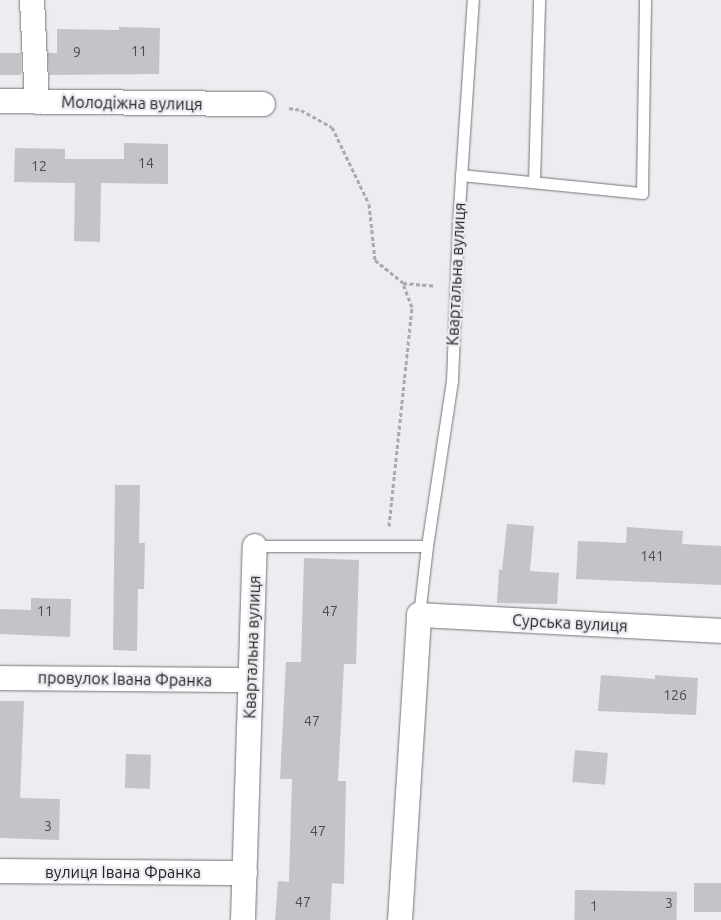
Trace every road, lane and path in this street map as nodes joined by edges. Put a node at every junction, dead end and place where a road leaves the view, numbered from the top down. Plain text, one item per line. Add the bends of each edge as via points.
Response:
1 (32, 0) edge
2 (473, 0) edge
3 (539, 0) edge
4 (645, 0) edge
5 (0, 101) edge
6 (37, 102) junction
7 (263, 104) joint
8 (461, 175) junction
9 (534, 182) junction
10 (403, 283) junction
11 (455, 288) junction
12 (255, 546) joint
13 (427, 546) junction
14 (387, 547) junction
15 (419, 615) junction
16 (721, 631) edge
17 (0, 678) edge
18 (250, 680) junction
19 (0, 871) edge
20 (246, 873) junction
21 (243, 920) edge
22 (400, 920) edge

1 - 6 street
2 - 8 lane, Квартальна вулиця
3 - 9 lane
4 - 9 lane via 642,192
5 - 6 street, Молодіжна вулиця
6 - 7 street, Молодіжна вулиця
7 - 10 path via 301,110 332,127 369,204 375,260
8 - 9 lane
8 - 11 lane, Квартальна вулиця
10 - 11 path
10 - 14 path via 412,307
11 - 13 lane, Квартальна вулиця via 452,381
12 - 14 lane, Квартальна вулиця
12 - 18 street, Квартальна вулиця
13 - 14 lane, Квартальна вулиця
13 - 15 lane, Квартальна вулиця
15 - 16 street, Сурська вулиця
15 - 22 street, Квартальна вулиця
17 - 18 street, провулок Івана Франка
18 - 20 street, Квартальна вулиця
19 - 20 street, вулиця Івана Франка
20 - 21 street, Квартальна вулиця

